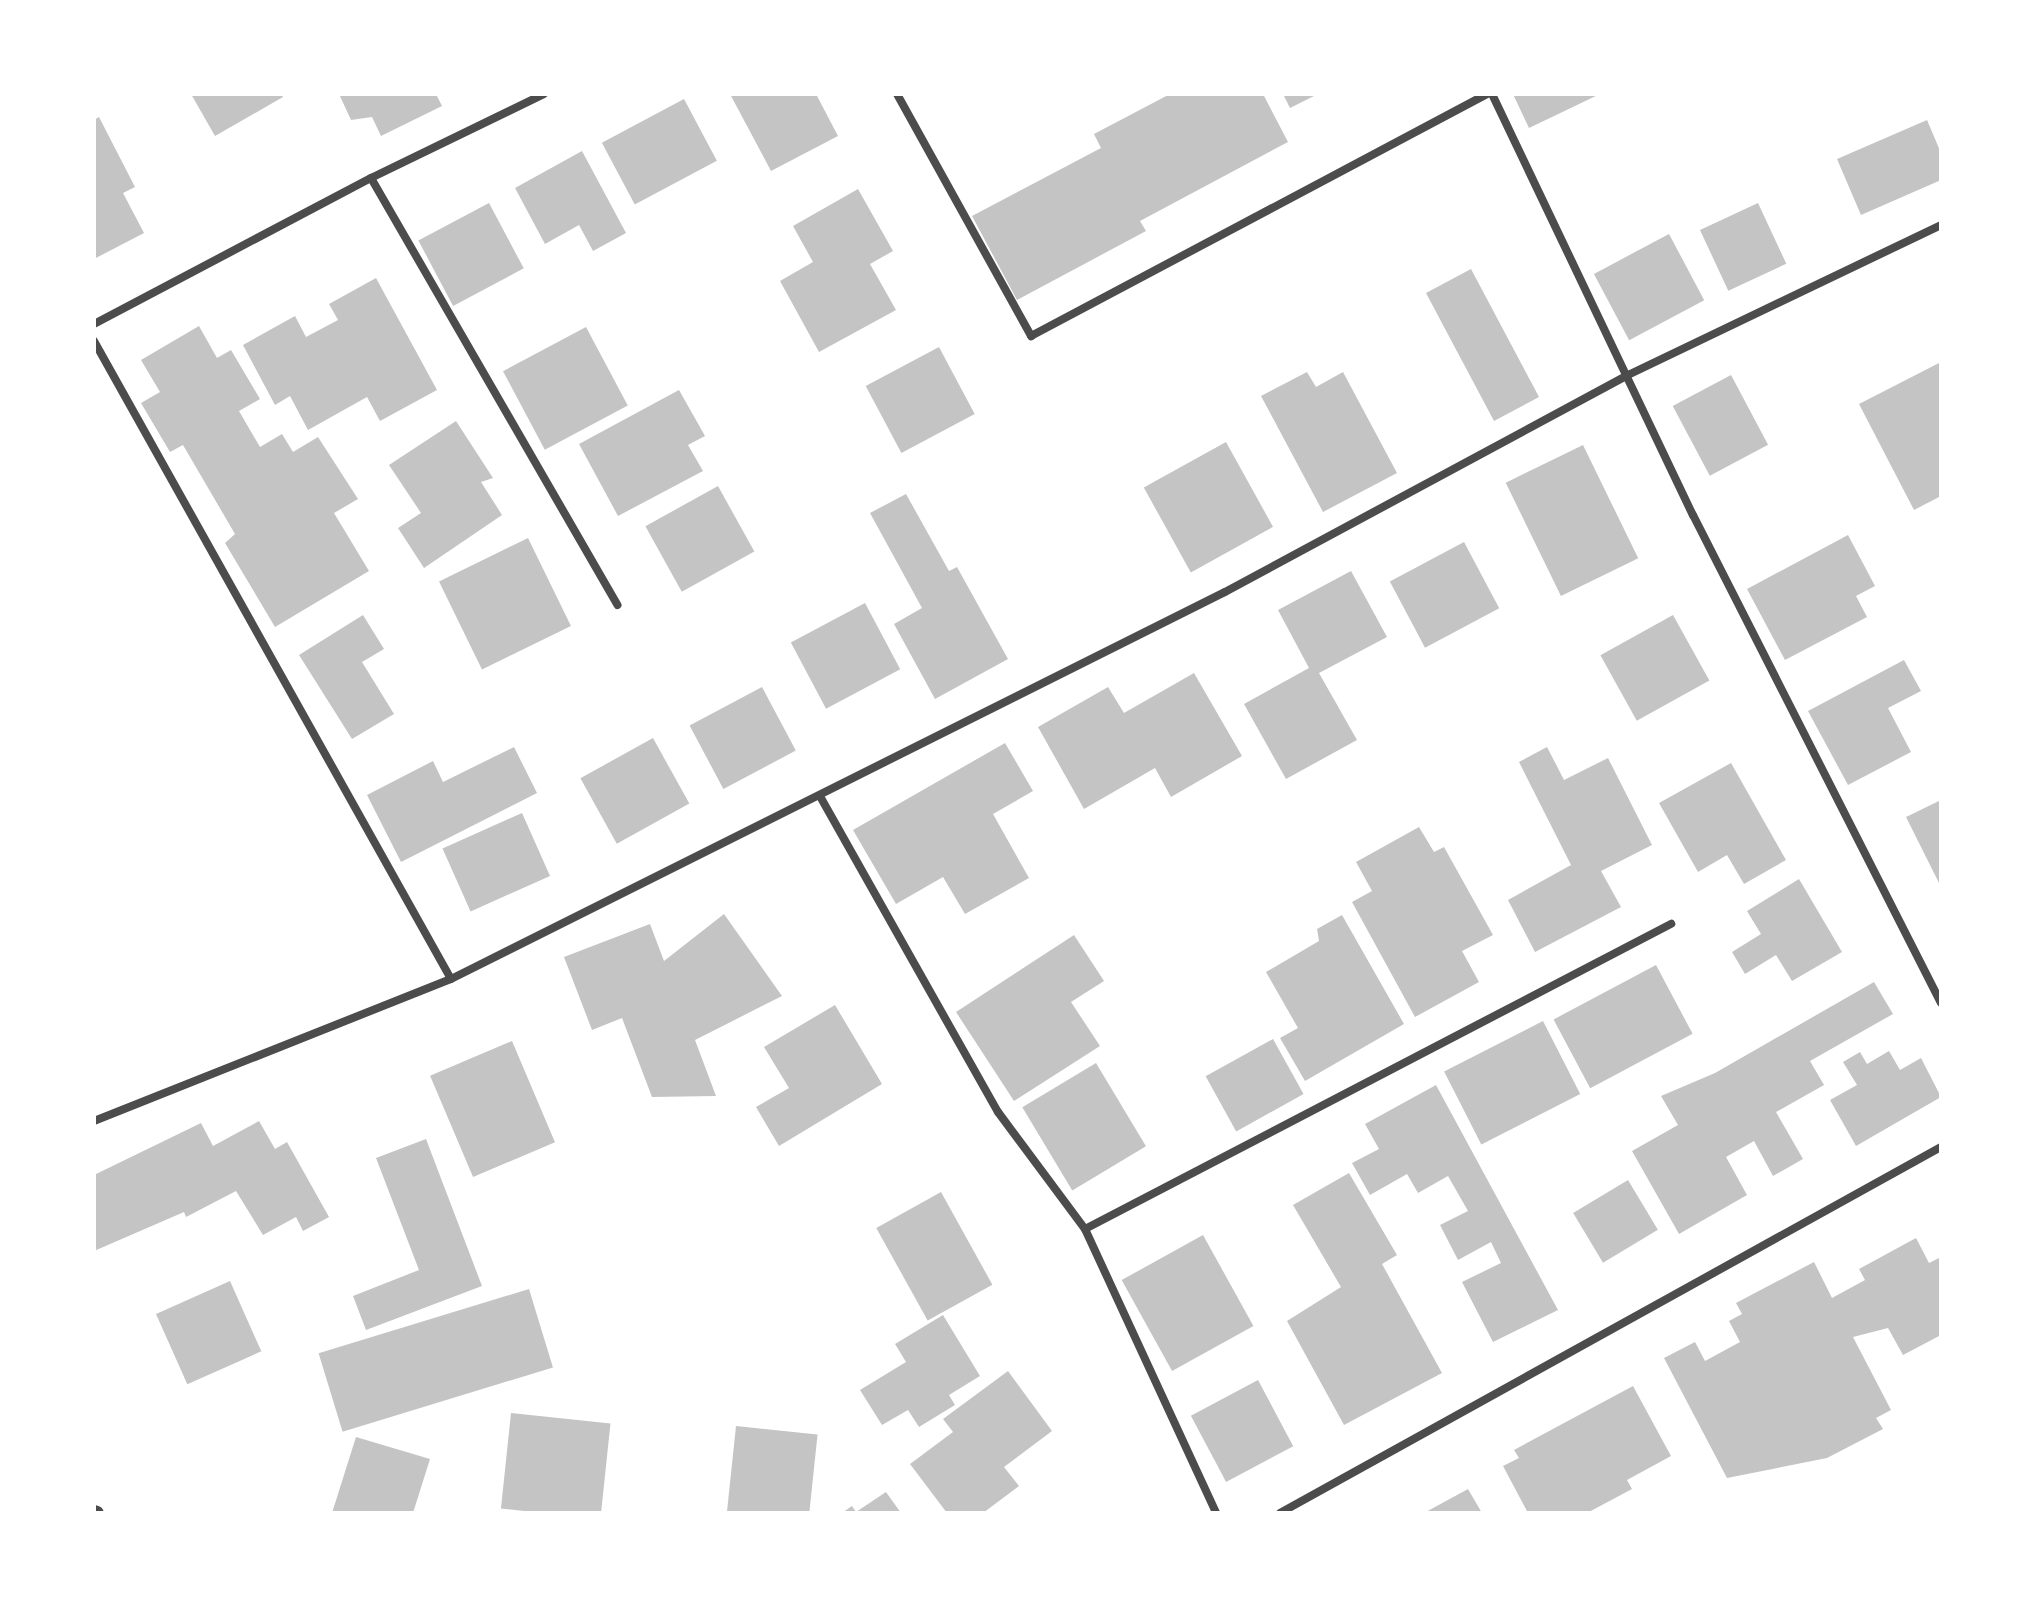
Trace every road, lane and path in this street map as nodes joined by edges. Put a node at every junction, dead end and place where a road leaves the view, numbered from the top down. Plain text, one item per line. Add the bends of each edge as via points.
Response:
1 (897, 94) edge
2 (1489, 94) edge
3 (541, 95) edge
4 (371, 178) junction
5 (1941, 225) edge
6 (94, 324) edge
7 (94, 341) edge
8 (1628, 375) junction
9 (618, 605) dead end
10 (821, 798) junction
11 (1671, 924) dead end
12 (451, 979) junction
13 (1941, 1003) edge
14 (94, 1121) edge
15 (1941, 1147) edge
16 (1085, 1229) junction
17 (1216, 1513) edge
18 (1280, 1513) edge

1 - 2 street via 1031,336
2 - 8 street
3 - 4 street
4 - 6 street
4 - 9 street
5 - 8 street
7 - 12 street
8 - 10 street via 1225,592
8 - 13 street via 1772,675
10 - 12 street
10 - 16 street via 998,1112
11 - 16 street
12 - 14 street
15 - 18 street
16 - 17 street

